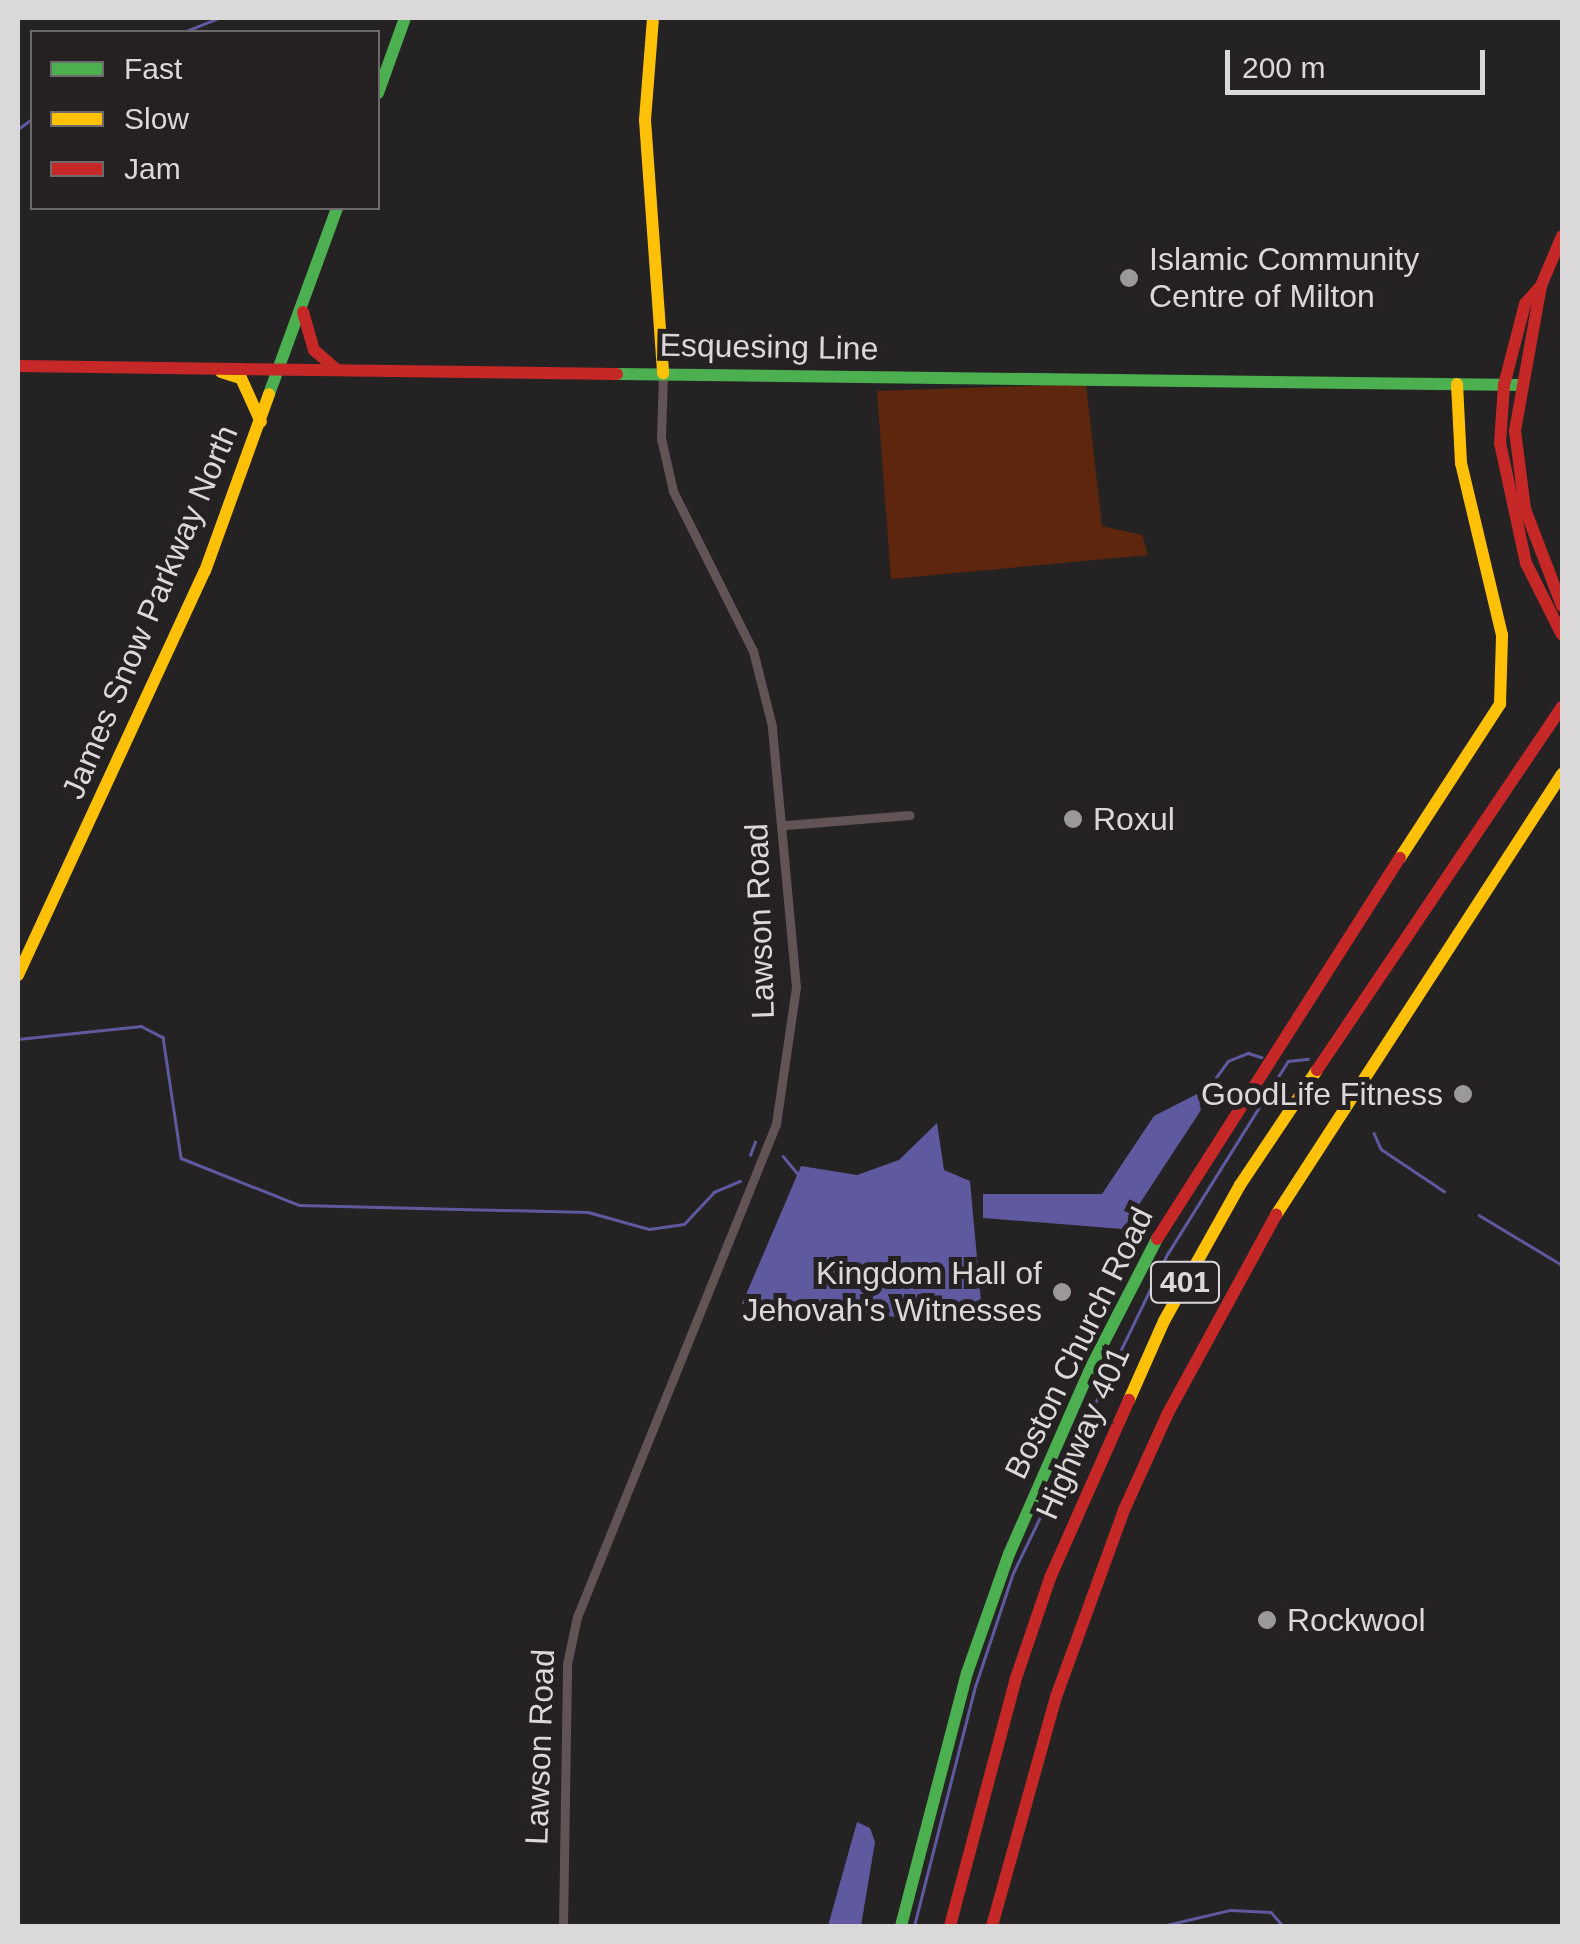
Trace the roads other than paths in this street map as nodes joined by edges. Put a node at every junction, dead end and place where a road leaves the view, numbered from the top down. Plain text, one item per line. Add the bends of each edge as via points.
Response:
1 (405, 18) edge
2 (653, 18) edge
3 (380, 87) edge
4 (335, 210) edge
5 (1562, 236) edge
6 (1542, 286) junction
7 (302, 304) junction
8 (18, 366) edge
9 (209, 368) junction
10 (280, 368) junction
11 (336, 369) junction
12 (664, 373) junction
13 (1457, 384) junction
14 (1504, 385) junction
15 (1520, 386) junction
16 (261, 423) junction
17 (1562, 606) edge
18 (1562, 634) edge
19 (1562, 707) edge
20 (1562, 774) edge
21 (910, 816) dead end
22 (786, 825) junction
23 (18, 975) edge
24 (562, 1926) edge
25 (901, 1926) edge
26 (950, 1926) edge
27 (992, 1926) edge

1 - 3 main road
2 - 12 main road, Lawson Road via 645,105
4 - 7 main road, James Snow Parkway North
5 - 6 main road
6 - 14 main road via 1524,304
6 - 15 main road
7 - 10 main road, James Snow Parkway North
7 - 11 main road via 314,350
8 - 9 main road, Esquesing Line
9 - 10 main road, Esquesing Line
9 - 16 main road via 241,378
10 - 11 main road, Esquesing Line
10 - 16 main road, James Snow Parkway North
11 - 12 main road, Esquesing Line
12 - 13 main road, Esquesing Line
12 - 22 street, Lawson Road via 664,462 687,524 753,651
13 - 14 main road, Esquesing Line
13 - 25 main road, Boston Church Road via 1461,463 1502,635 1500,704 1244,1097 1158,1237 1093,1363 1009,1554 967,1673
14 - 15 main road, Esquesing Line
14 - 18 main road via 1500,443 1508,504 1526,563
15 - 17 main road via 1515,431 1524,509
16 - 23 main road, James Snow Parkway North via 205,571
19 - 26 main road, Highway 401 / 401 via 1240,1185 1164,1321 1050,1578 1015,1680
20 - 27 main road, 401 via 1280,1207 1168,1413 1068,1662
21 - 22 street
22 - 24 street, Lawson Road via 796,987 791,1049 762,1160 576,1617 567,1664

